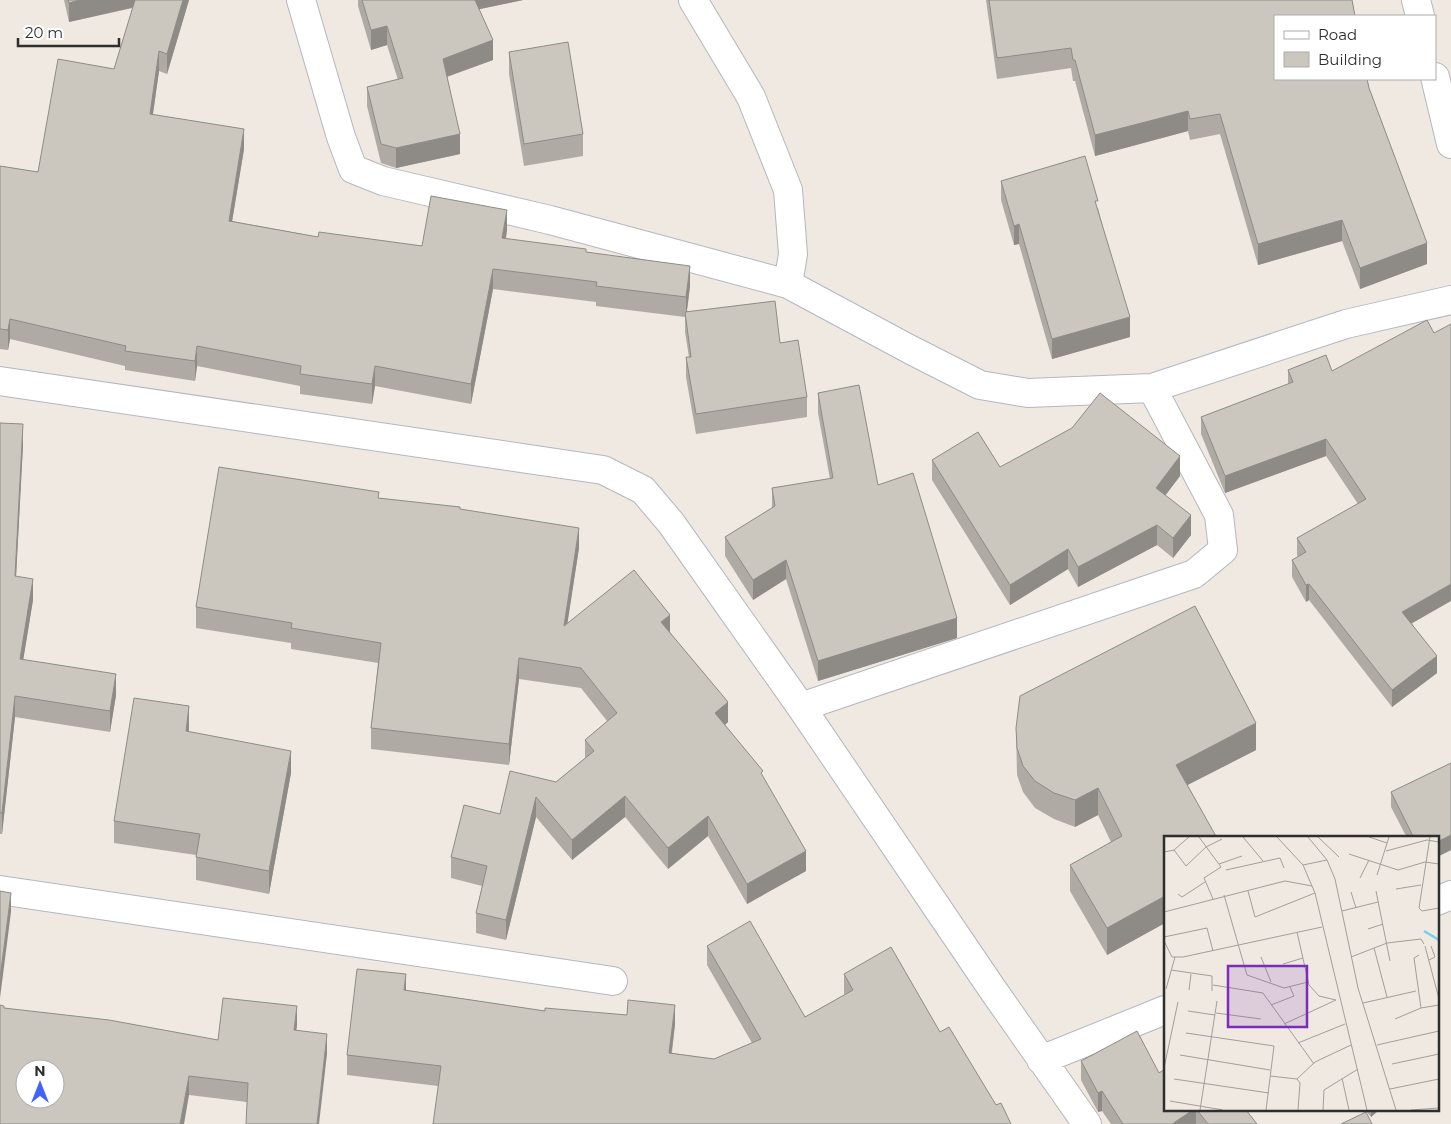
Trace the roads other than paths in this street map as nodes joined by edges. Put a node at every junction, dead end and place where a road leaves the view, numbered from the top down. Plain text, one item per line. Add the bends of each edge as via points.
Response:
1 (301, 0) edge
2 (693, 0) edge
3 (1416, 0) edge
4 (1420, 15) edge
5 (1436, 80) edge
6 (1451, 144) edge
7 (788, 284) junction
8 (1451, 300) edge
9 (0, 380) edge
10 (1152, 388) junction
11 (801, 707) junction
12 (0, 890) edge
13 (1451, 896) edge
14 (1438, 901) edge
15 (613, 982) dead end
16 (1164, 1010) edge
17 (1041, 1060) junction
18 (1087, 1124) edge

1 - 7 street via 353,169 383,181 550,220
2 - 7 street via 751,97 788,190 794,254
3 - 4 street
5 - 6 street
7 - 10 street via 980,384 1028,393
8 - 10 street via 1346,324
9 - 11 street via 603,470 643,490 671,523
10 - 11 street via 1218,515 1223,550 1194,574
11 - 17 street
12 - 15 street
13 - 14 street
16 - 17 street
17 - 18 street

